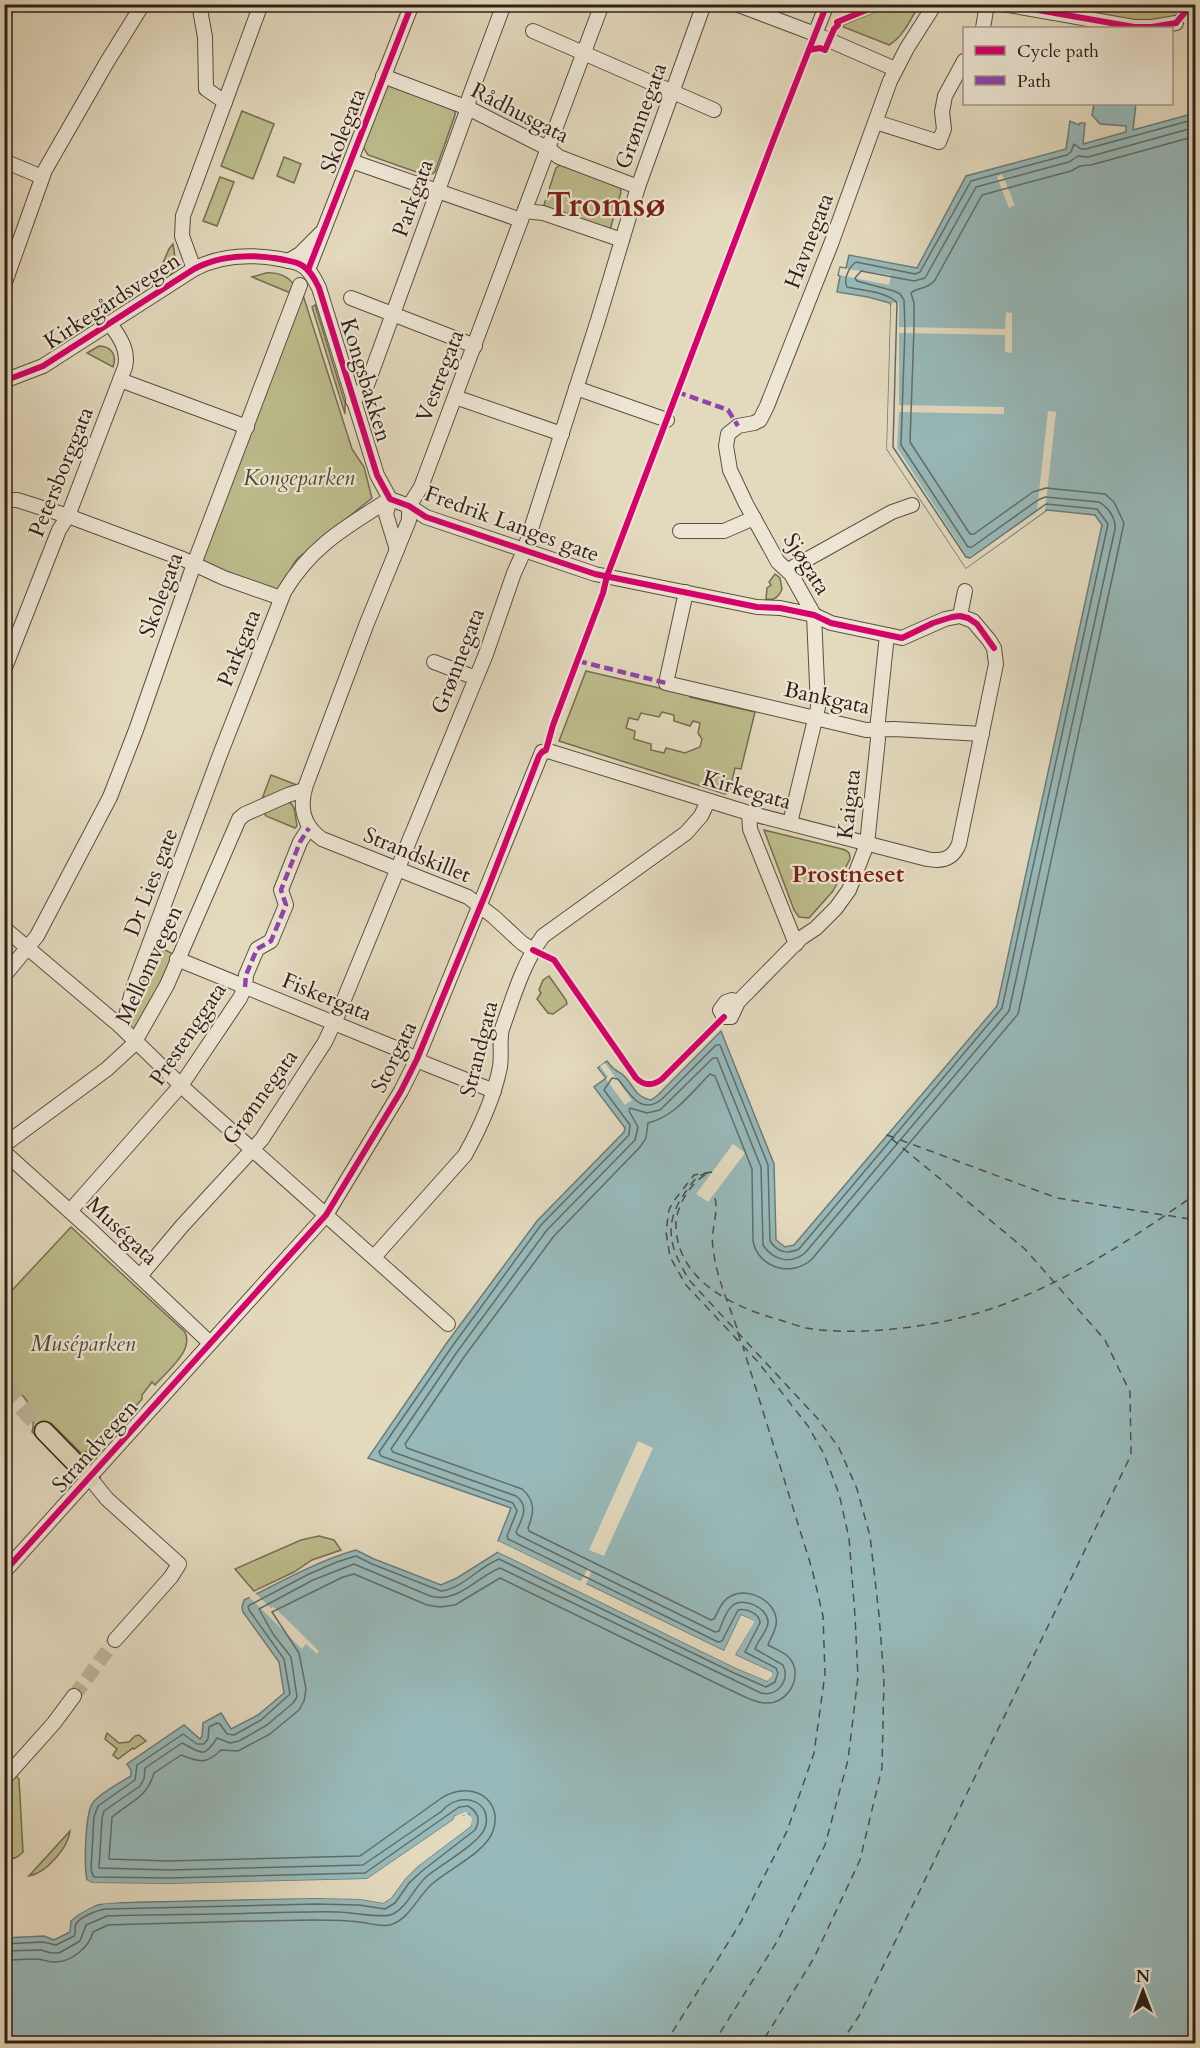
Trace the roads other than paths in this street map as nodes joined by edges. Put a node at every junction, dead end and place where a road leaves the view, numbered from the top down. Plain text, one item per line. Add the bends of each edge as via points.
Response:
1 (143, 4) edge
2 (199, 4) edge
3 (261, 4) edge
4 (412, 4) edge
5 (504, 4) edge
6 (602, 4) edge
7 (704, 4) edge
8 (736, 4) edge
9 (827, 4) edge
10 (935, 4) edge
11 (987, 4) edge
12 (1003, 4) edge
13 (1085, 12) edge
14 (1176, 23) dead end
15 (983, 27) edge
16 (1139, 27) edge
17 (1154, 27) edge
18 (533, 31) dead end
19 (815, 34) junction
20 (582, 54) junction
21 (963, 63) edge
22 (895, 69) junction
23 (383, 76) junction
24 (671, 90) junction
25 (225, 102) junction
26 (468, 108) junction
27 (714, 110) dead end
28 (876, 122) junction
29 (549, 149) junction
30 (4, 161) edge
31 (351, 161) junction
32 (42, 177) junction
33 (638, 187) junction
34 (438, 191) junction
35 (523, 216) junction
36 (322, 232) junction
37 (622, 240) junction
38 (288, 261) junction
39 (194, 269) junction
40 (308, 270) junction
41 (4, 285) edge
42 (300, 285) dead end
43 (351, 298) dead end
44 (394, 313) junction
45 (110, 324) junction
46 (475, 346) junction
47 (120, 380) junction
48 (4, 381) edge
49 (576, 388) junction
50 (455, 397) junction
51 (353, 401) junction
52 (667, 420) dead end
53 (754, 423) joint
54 (247, 427) junction
55 (562, 434) junction
56 (4, 500) edge
57 (390, 500) junction
58 (912, 505) dead end
59 (409, 506) junction
60 (68, 516) junction
61 (754, 519) junction
62 (680, 531) dead end
63 (397, 550) junction
64 (524, 551) junction
65 (194, 564) junction
66 (788, 570) junction
67 (965, 591) dead end
68 (686, 592) junction
69 (281, 598) junction
70 (814, 615) junction
71 (960, 616) junction
72 (887, 635) junction
73 (434, 662) dead end
74 (4, 670) edge
75 (476, 678) junction
76 (815, 718) junction
77 (876, 730) junction
78 (982, 734) junction
79 (546, 750) joint
80 (221, 752) joint
81 (304, 790) junction
82 (708, 801) junction
83 (749, 813) junction
84 (790, 823) junction
85 (309, 828) junction
86 (867, 844) junction
87 (398, 868) junction
88 (480, 905) junction
89 (4, 928) edge
90 (796, 944) junction
91 (28, 948) junction
92 (533, 950) junction
93 (177, 959) junction
94 (4, 976) edge
95 (245, 987) junction
96 (738, 1002) dead end
97 (334, 1023) junction
98 (120, 1026) junction
99 (136, 1042) junction
100 (417, 1059) junction
101 (182, 1084) junction
102 (494, 1091) junction
103 (4, 1145) edge
104 (252, 1148) junction
105 (4, 1152) edge
106 (70, 1211) junction
107 (326, 1215) junction
108 (374, 1257) junction
109 (140, 1276) junction
110 (448, 1324) dead end
111 (210, 1343) junction
112 (44, 1431) tunnel mouth
113 (90, 1478) junction
114 (4, 1572) edge
115 (115, 1640) tunnel mouth
116 (74, 1696) tunnel mouth
117 (4, 1779) edge

1 - 32 street
2 - 25 street via 205,28 206,89
3 - 25 street
4 - 23 street, Skolegata
5 - 26 street, Parkgata
6 - 20 street, Vestregata
7 - 24 street, Grønnegata
8 - 19 street
9 - 19 street
10 - 22 street, Havnegata
11 - 15 street
12 - 13 street
13 - 16 street via 1120,25
14 - 17 street
18 - 20 street
19 - 22 street
20 - 24 street
20 - 29 street, Vestregata
21 - 28 street via 945,96 944,129 939,142
22 - 28 street, Havnegata
23 - 26 street, Rådhusgata
23 - 31 street, Skolegata
24 - 27 street
24 - 33 street, Grønnegata
25 - 39 street via 183,216 182,236
26 - 29 street, Rådhusgata
26 - 34 street, Parkgata
28 - 53 street, Havnegata via 767,406
29 - 33 street, Rådhusgata via 559,157
29 - 35 street, Vestregata
30 - 32 street
31 - 34 street
31 - 36 street, Skolegata
32 - 41 street
33 - 37 street, Grønnegata
34 - 35 street
34 - 44 street, Parkgata
35 - 37 street via 543,213
35 - 46 street, Vestregata
36 - 38 street, Skolegata
36 - 40 street, Skolegata
37 - 49 street, Grønnegata
38 - 39 street, Kirkegårdsvegen via 237,256
38 - 40 street, Kirkegårdsvegen
39 - 45 street, Kirkegårdsvegen
40 - 51 street, Kongsbakken via 326,308
42 - 54 street, Skolegata
43 - 44 street
44 - 46 street
44 - 51 street, Parkgata via 367,386
45 - 47 street, Petersborggata via 127,354
45 - 48 street, Kirkegårdsvegen via 43,366
46 - 50 street, Vestregata
47 - 54 street
47 - 60 street, Petersborggata
49 - 52 street
49 - 55 street, Grønnegata
50 - 55 street
50 - 59 street, Vestregata via 421,487
51 - 57 street, Kongsbakken via 377,475
53 - 61 street, Sjøgata via 734,428 728,434 726,446 730,470
54 - 65 street, Skolegata
55 - 64 street, Grønnegata
56 - 60 street via 21,501
57 - 59 street, Fredrik Langes gate
57 - 63 street, Kongsbakken via 386,514
57 - 69 street, Parkgata via 340,530 316,550 291,577
58 - 66 street via 892,512
59 - 63 street, Vestregata via 409,520
59 - 64 street, Fredrik Langes gate via 426,517
60 - 65 street
60 - 74 street, Petersborggata
61 - 62 street via 724,531
61 - 66 street, Sjøgata via 778,562
63 - 81 street, Vestregata
64 - 68 street, Fredrik Langes gate via 595,574
64 - 75 street, Grønnegata
65 - 69 street
65 - 91 street, Skolegata via 115,785 46,921
66 - 70 street, Sjøgata
67 - 71 street
68 - 70 street, Fredrik Langes gate
68 - 76 street, Bankgata via 666,682
69 - 80 street, Parkgata
70 - 72 street, Fredrik Langes gate via 831,623
70 - 76 street, Sjøgata via 818,707
71 - 72 street, Fredrik Langes gate via 902,638
71 - 78 street via 977,624 994,648 995,667
72 - 77 street, Kaigata
73 - 75 street
75 - 87 street, Grønnegata
76 - 77 street, Bankgata
76 - 84 street, Sjøgata
77 - 78 street, Bankgata
77 - 86 street, Kaigata
78 - 86 street, Kirkegata via 955,853 940,860
79 - 82 street, Kirkegata
79 - 88 street, Storgata via 539,756
80 - 98 street, Dr Lies gate
81 - 85 street, Vestregata via 303,812
81 - 93 street, Mellomvegen via 239,819
82 - 83 street, Kirkegata
82 - 92 street, Strandgata via 689,830 543,936
83 - 84 street, Kirkegata
83 - 90 street via 750,829
84 - 86 street, Kirkegata
85 - 87 street, Strandskillet via 330,843
85 - 95 street, Prestenggata via 281,890 286,904 271,941 257,949
86 - 90 street, Kaigata via 845,896
87 - 88 street, Strandskillet
87 - 97 street, Grønnegata
88 - 92 street, Strandskillet
88 - 100 street, Storgata
89 - 91 street
90 - 96 street, Kaigata
91 - 94 street, Skolegata
91 - 98 street
92 - 102 street, Strandgata via 500,1036 502,1051
93 - 95 street, Fiskergata
93 - 99 street, Mellomvegen
95 - 97 street, Fiskergata
95 - 101 street, Prestenggata
97 - 100 street, Fiskergata
97 - 104 street, Grønnegata via 283,1107
98 - 99 street
99 - 101 street
99 - 103 street, Mellomvegen via 99,1075
100 - 102 street, Fiskergata
100 - 107 street, Storgata
101 - 104 street
101 - 106 street, Prestenggata
102 - 108 street, Strandgata via 465,1155
104 - 107 street
104 - 109 street, Grønnegata
105 - 106 street, Muségata
106 - 109 street, Muségata
107 - 108 street
107 - 111 street, Storgata
108 - 110 street
109 - 111 street, Muségata
111 - 113 street, Strandvegen
112 - 113 main road
113 - 114 street, Strandvegen
113 - 115 street via 107,1499 179,1564
116 - 117 street

